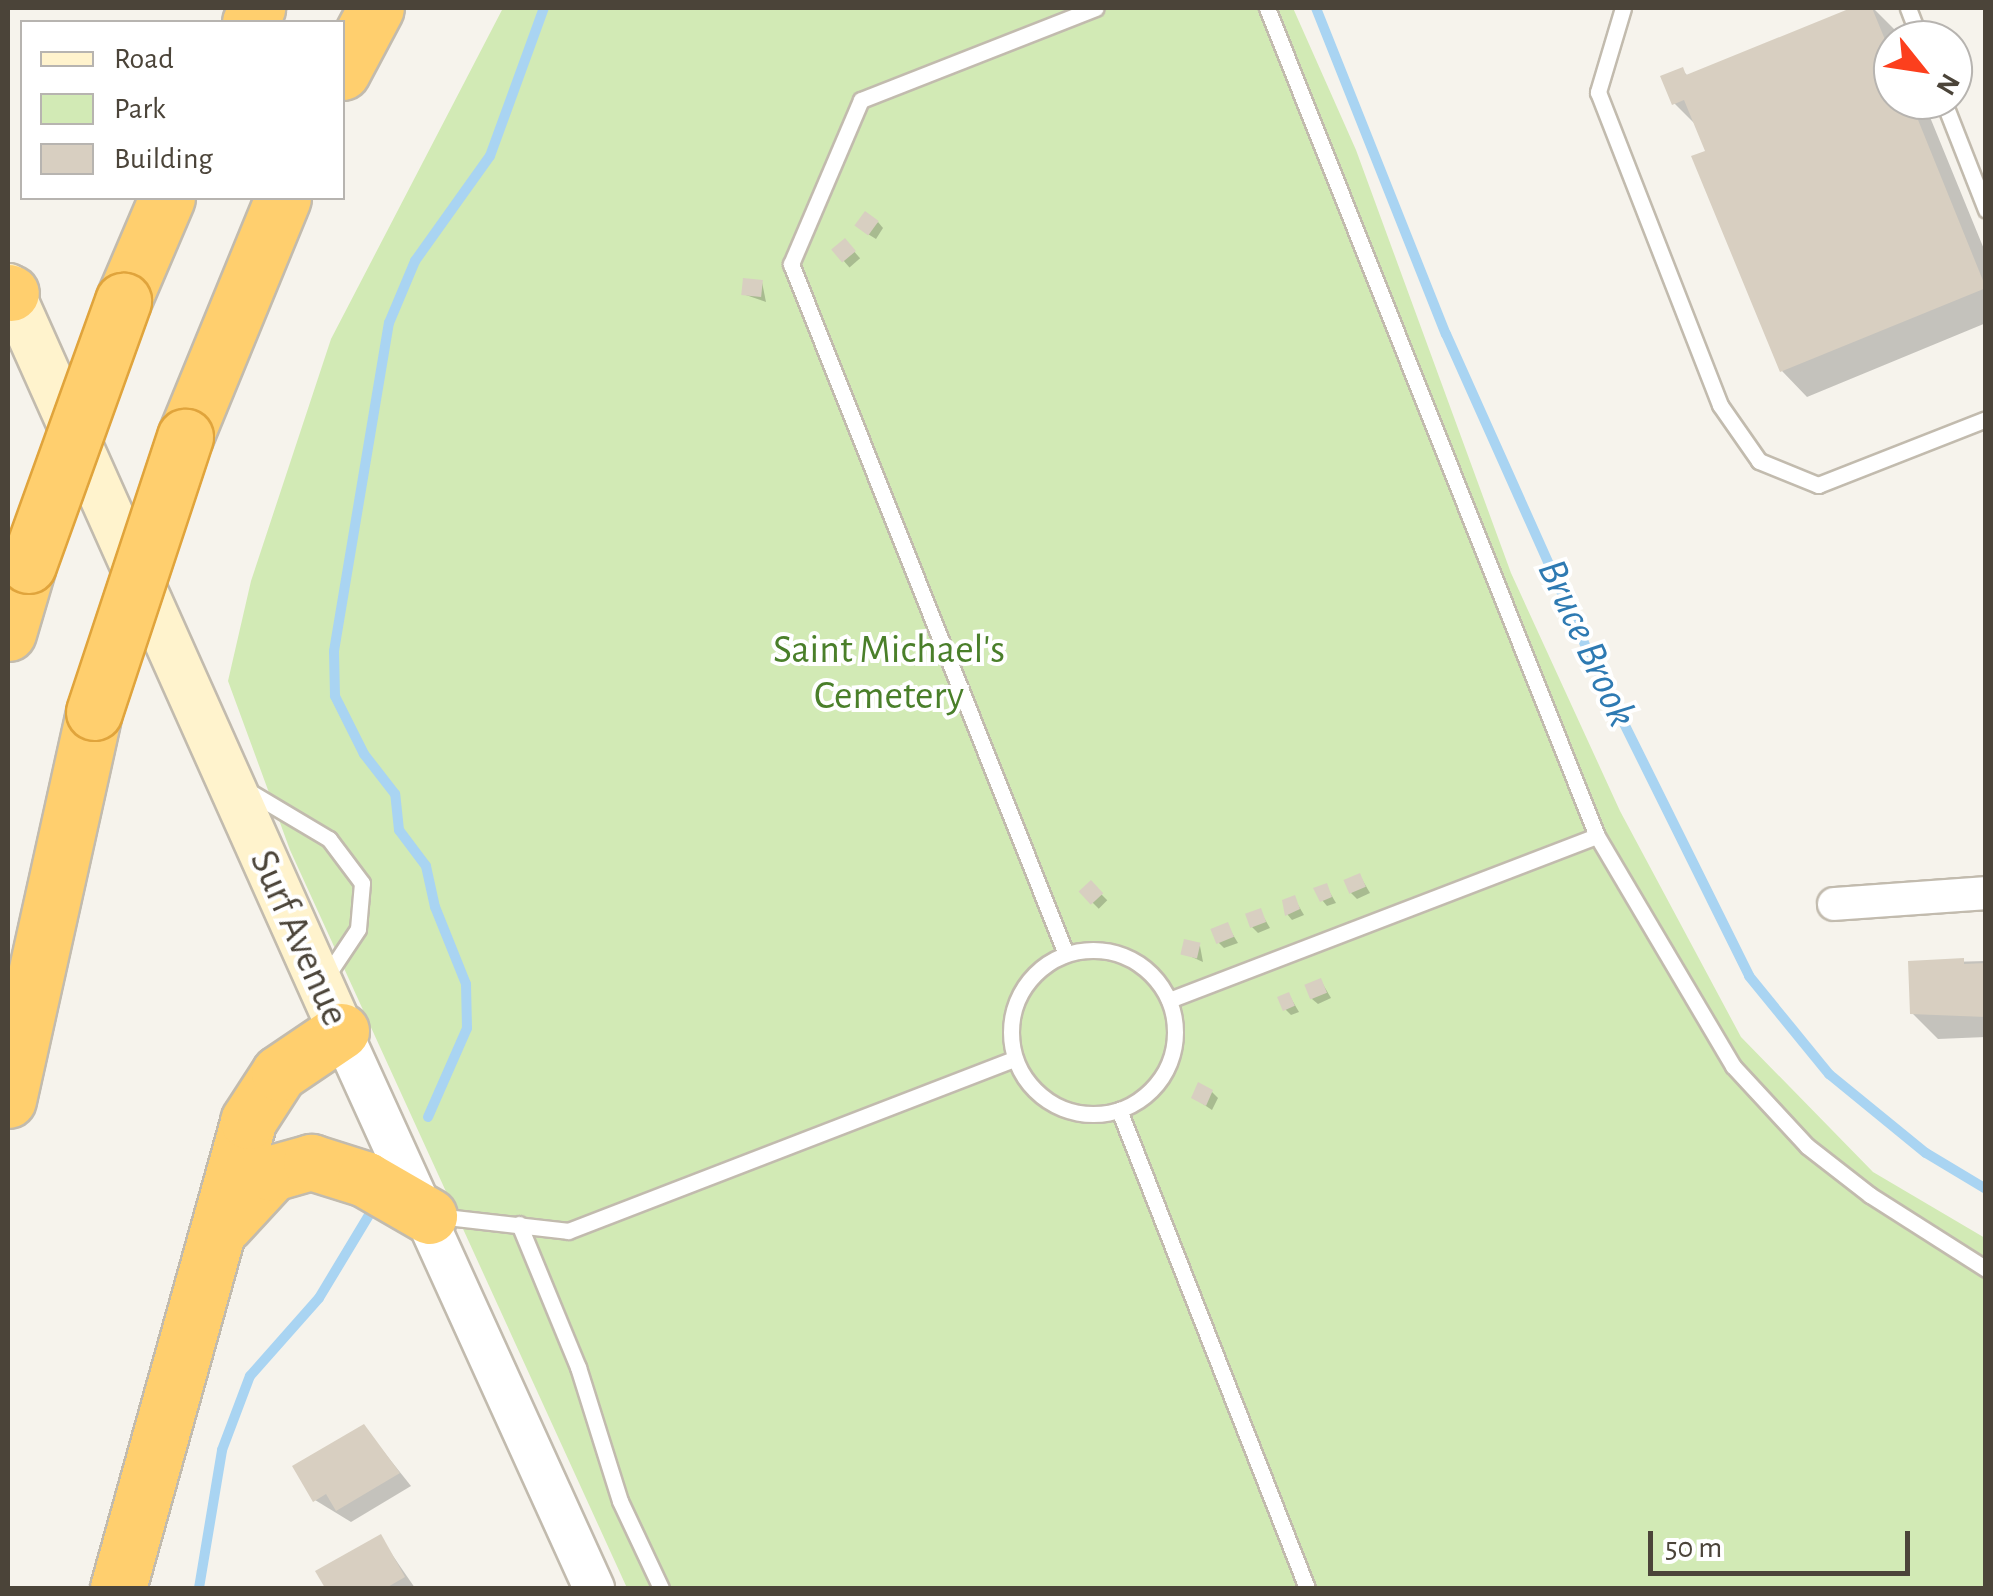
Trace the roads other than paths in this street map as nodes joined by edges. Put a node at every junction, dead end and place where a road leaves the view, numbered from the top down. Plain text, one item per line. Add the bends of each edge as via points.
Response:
1 (376, 8) edge
2 (1096, 8) edge
3 (1267, 8) edge
4 (1640, 8) edge
5 (1620, 11) edge
6 (345, 66) edge
7 (1952, 120) edge
8 (166, 200) edge
9 (282, 200) edge
10 (1986, 210) edge
11 (9, 290) edge
12 (1986, 419) edge
13 (8, 633) edge
14 (228, 780) junction
15 (1597, 836) junction
16 (1986, 893) edge
17 (1834, 904) dead end
18 (1066, 954) junction
19 (1169, 1000) junction
20 (330, 1008) junction
21 (1014, 1059) junction
22 (8, 1100) edge
23 (1119, 1110) junction
24 (429, 1216) junction
25 (518, 1224) junction
26 (218, 1236) junction
27 (1986, 1269) edge
28 (118, 1588) edge
29 (594, 1588) edge
30 (661, 1588) edge
31 (1307, 1588) edge

1 - 6 highway
2 - 18 lane via 862,100 791,264
3 - 15 lane
4 - 5 lane
5 - 12 lane via 1598,92 1720,405 1759,461 1818,485
7 - 10 lane
8 - 13 highway, bridge via 123,301
9 - 22 highway, bridge via 184,437 94,712 38,940
11 - 14 main road, Surf Avenue
14 - 20 main road, Surf Avenue
14 - 20 lane via 329,839 362,882 358,929
15 - 19 lane
15 - 27 lane via 1733,1066 1823,1158
16 - 17 street
18 - 19 lane via 1090,949 1138,962
18 - 21 lane via 1043,966 1020,996 1010,1033
19 - 23 lane via 1173,1053 1143,1097
20 - 24 street, Surf Avenue
20 - 26 highway via 258,1100
21 - 23 lane via 1027,1082 1068,1111
21 - 25 lane via 568,1231
23 - 31 lane
24 - 25 lane
24 - 26 highway via 365,1179 310,1162 272,1174 234,1209
24 - 29 street, Surf Avenue
25 - 30 lane via 578,1367 620,1501
26 - 28 highway

